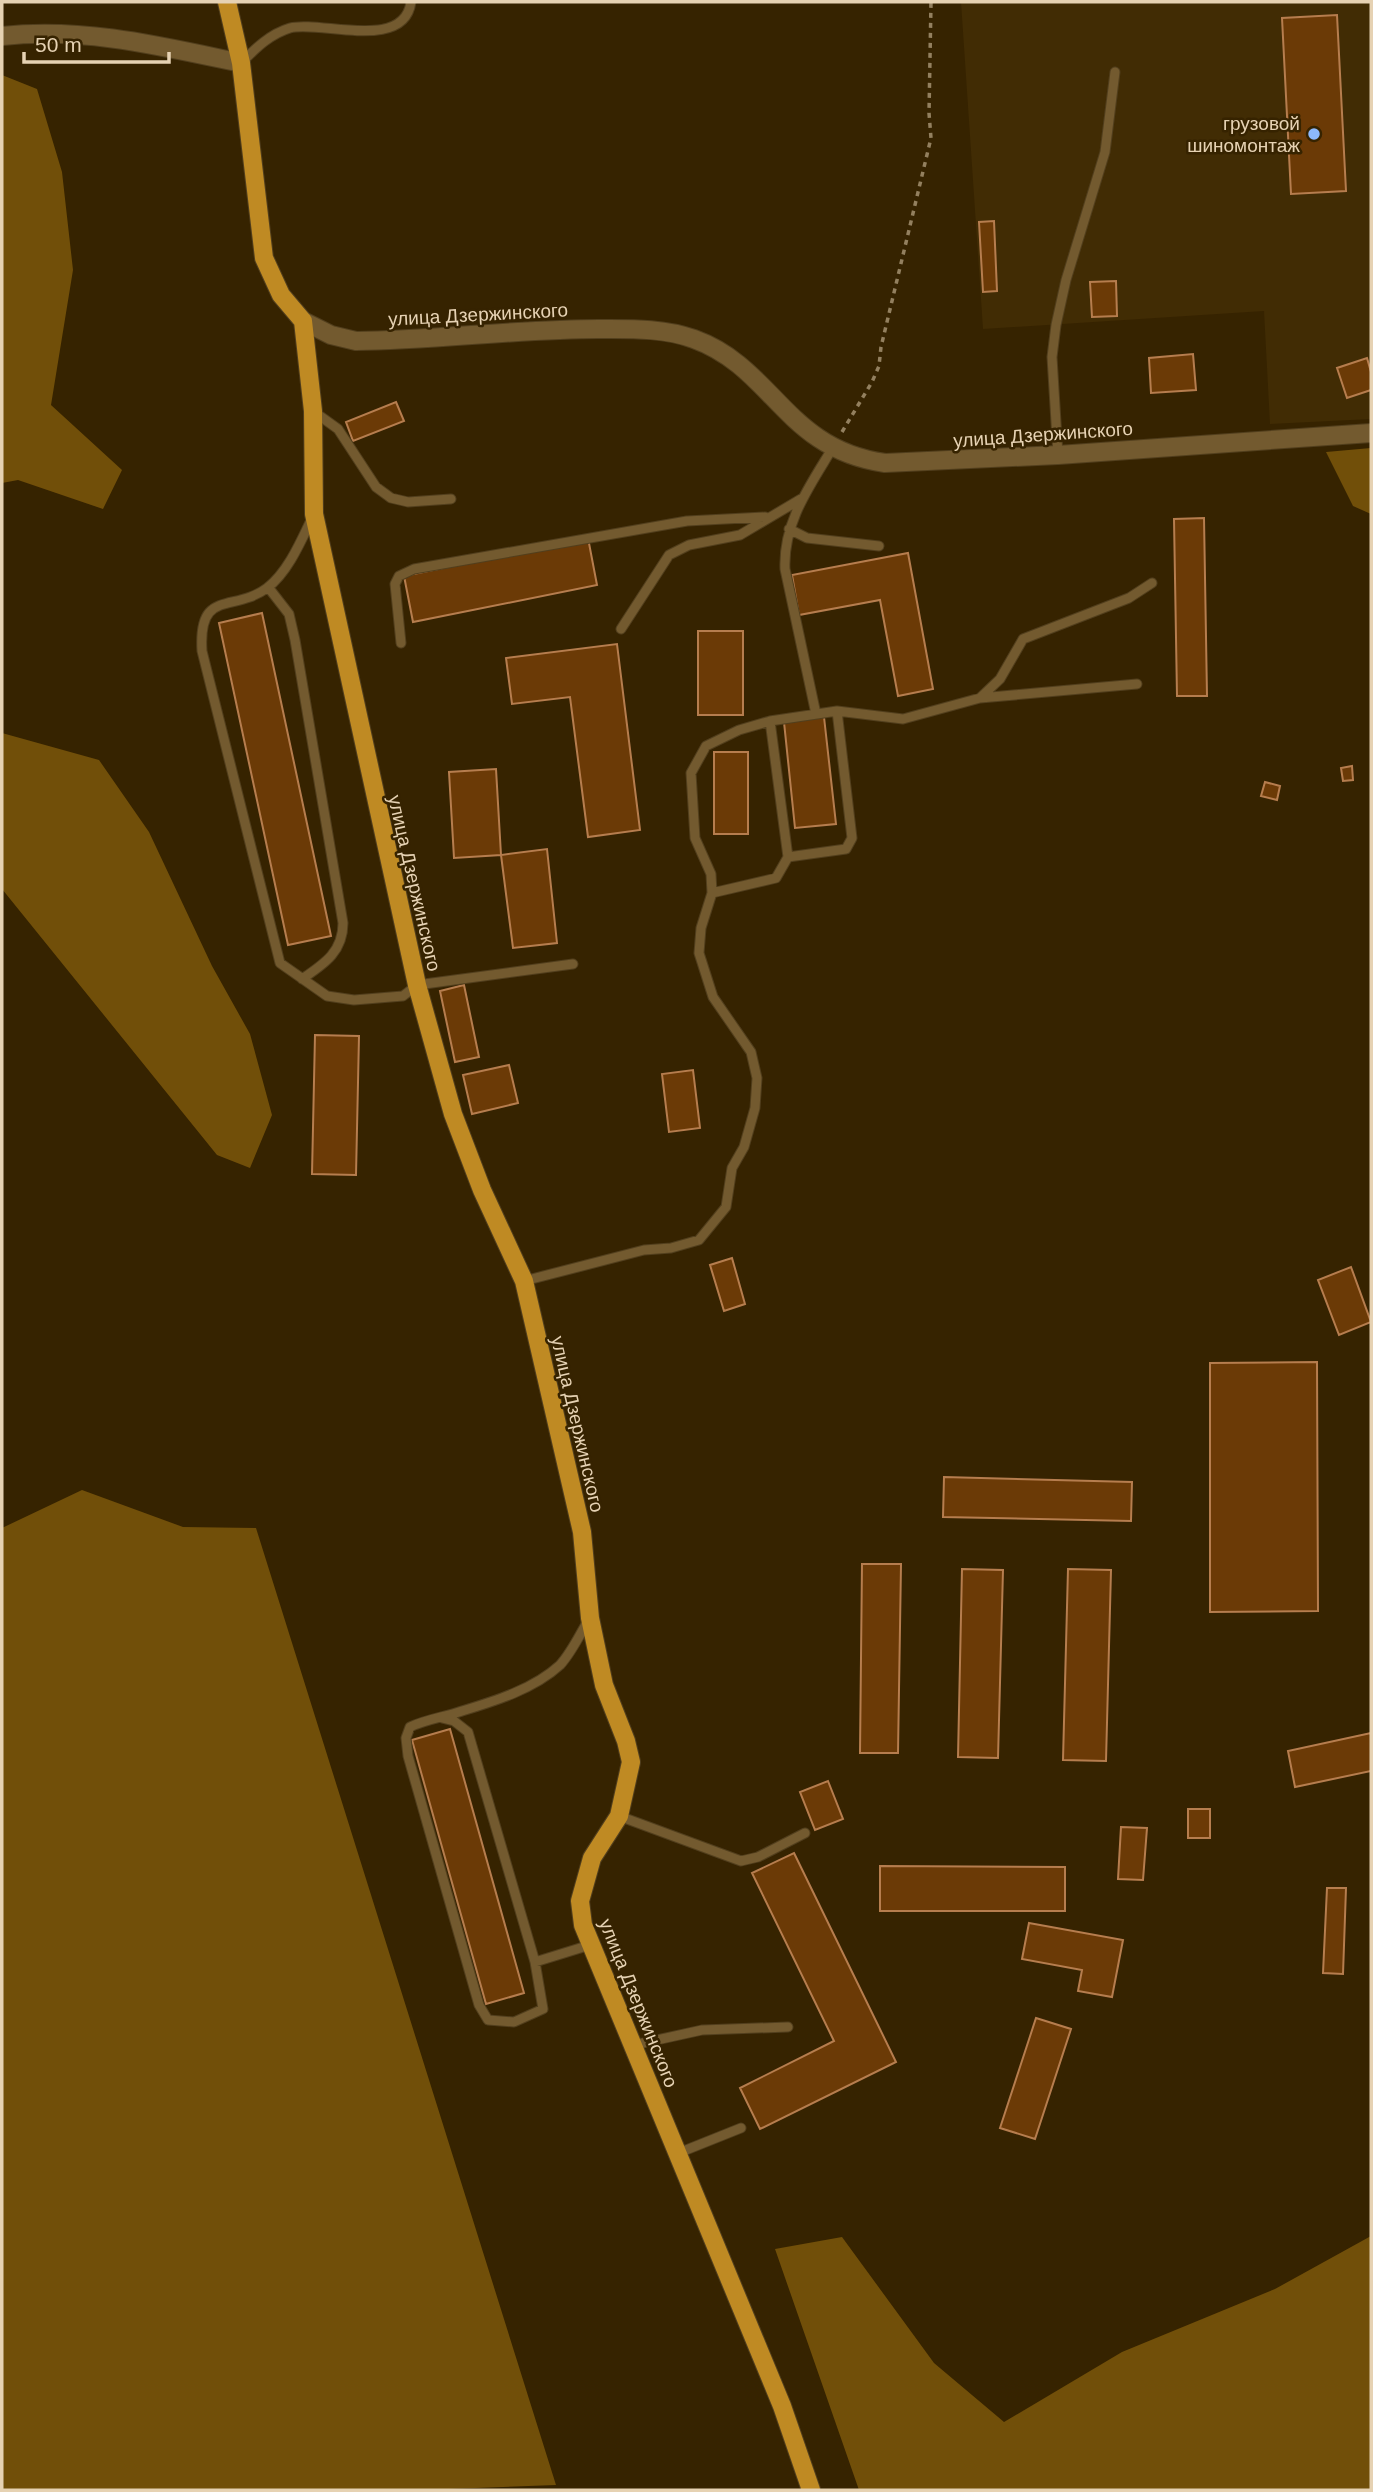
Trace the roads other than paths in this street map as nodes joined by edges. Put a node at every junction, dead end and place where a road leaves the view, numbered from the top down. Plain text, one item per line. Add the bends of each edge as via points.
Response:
1 (227, 2) edge
2 (411, 2) edge
3 (2, 36) edge
4 (241, 63) junction
5 (1115, 72) dead end
6 (303, 321) junction
7 (313, 411) junction
8 (1371, 433) edge
9 (832, 449) junction
10 (1058, 455) junction
11 (451, 499) dead end
12 (801, 499) junction
13 (314, 513) junction
14 (765, 517) junction
15 (789, 529) junction
16 (879, 546) dead end
17 (1152, 583) dead end
18 (268, 587) junction
19 (621, 629) dead end
20 (401, 643) dead end
21 (1137, 684) dead end
22 (980, 698) junction
23 (837, 711) junction
24 (816, 714) junction
25 (771, 721) junction
26 (788, 857) junction
27 (712, 893) junction
28 (573, 964) dead end
29 (302, 979) junction
30 (417, 985) junction
31 (524, 1280) junction
32 (590, 1618) junction
33 (437, 1717) junction
34 (619, 1816) junction
35 (805, 1833) dead end
36 (590, 1945) junction
37 (535, 1962) junction
38 (788, 2027) dead end
39 (634, 2045) junction
40 (741, 2128) dead end
41 (676, 2154) junction
42 (811, 2490) edge

1 - 4 main road
2 - 4 lane via 398,22 383,31 292,27 265,39
3 - 4 street via 41,32 133,40
4 - 6 main road via 264,258 281,295
5 - 10 lane via 1105,152 1056,325 1052,357
6 - 7 main road, улица Дзержинского
6 - 9 street, улица Дзержинского via 356,341 584,329 671,333 712,346 733,360 791,418
7 - 11 lane via 338,429 376,487 391,498 408,502
7 - 13 main road, улица Дзержинского
8 - 10 street, улица Дзержинского
9 - 10 street, улица Дзержинского via 885,463
9 - 12 lane
12 - 14 lane
12 - 15 lane
13 - 18 lane via 296,550
13 - 30 main road, улица Дзержинского
14 - 19 lane via 740,535 689,545 669,555
14 - 20 lane via 687,520 414,569 399,576 395,584
15 - 16 lane via 807,538
15 - 24 lane via 785,569
17 - 22 lane via 1129,598 1023,639 1000,679
18 - 29 lane via 289,614 295,640 343,923 340,947
18 - 29 lane via 211,612 201,626 202,651 274,948 280,963
21 - 22 lane
22 - 23 lane via 903,719
23 - 24 lane
23 - 26 lane via 852,838 846,849
24 - 25 lane
25 - 26 lane
25 - 27 lane via 706,746 691,773 695,838 711,874
26 - 27 lane via 776,878
27 - 31 lane via 699,953 713,997 751,1052 757,1078 755,1108 744,1147 732,1168 726,1207 699,1240
28 - 30 lane
29 - 30 lane via 327,996 354,1000 403,996
30 - 31 main road, улица Дзержинского via 453,1114
31 - 32 main road, улица Дзержинского via 582,1532
32 - 33 lane via 561,1664 543,1677 513,1693
32 - 34 main road, улица Дзержинского via 604,1685 631,1762
33 - 37 lane via 454,1721 468,1732
33 - 37 lane via 410,1727 405,1738 408,1756 479,2005 488,2020 514,2022 543,2009
34 - 35 lane via 741,1861
34 - 36 main road, улица Дзержинского via 592,1858 580,1901
36 - 37 lane
36 - 39 main road, улица Дзержинского
38 - 39 lane via 702,2030
39 - 41 main road, улица Дзержинского
40 - 41 lane
41 - 42 main road, улица Дзержинского via 782,2406

